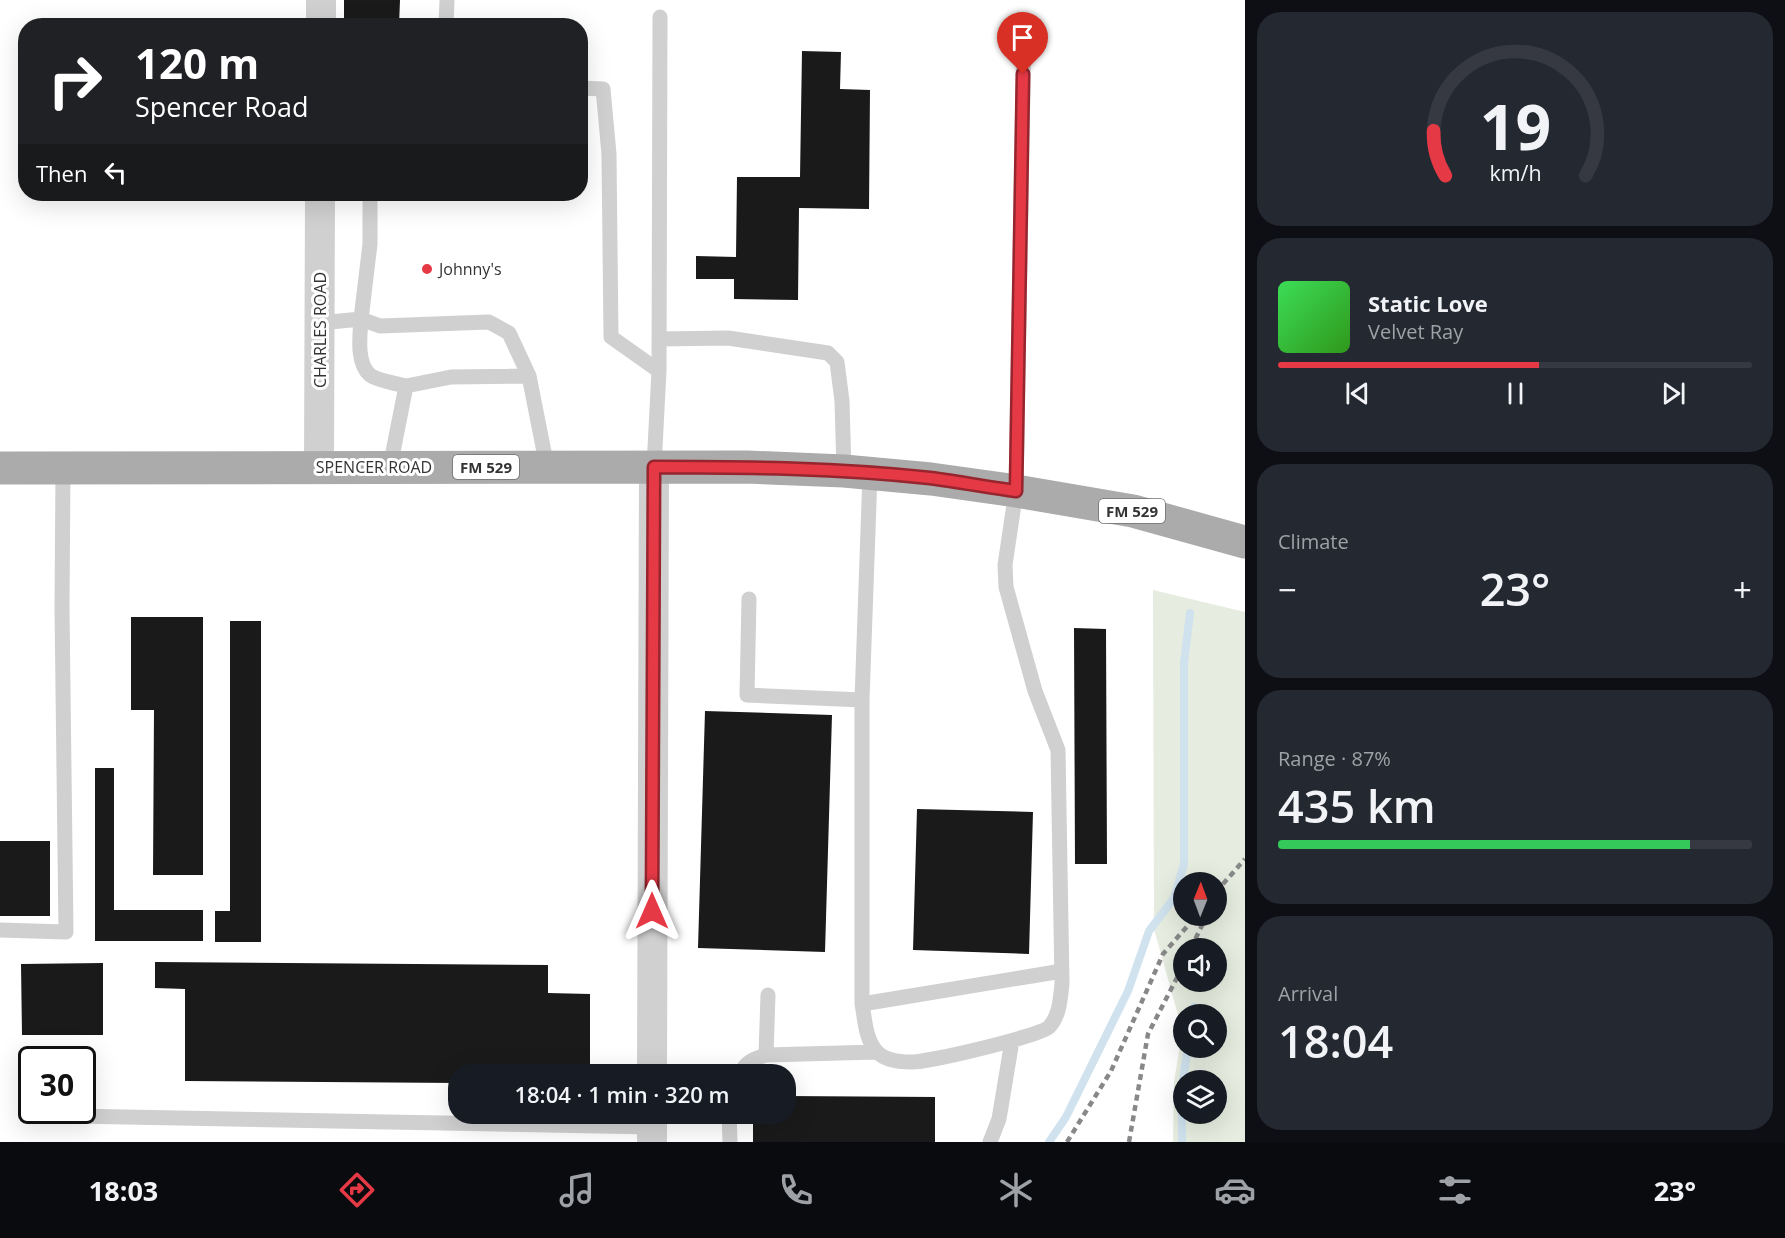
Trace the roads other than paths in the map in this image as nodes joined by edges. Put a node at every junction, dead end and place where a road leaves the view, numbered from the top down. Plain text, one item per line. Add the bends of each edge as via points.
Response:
1 (321, 0) edge
2 (447, 0) edge
3 (660, 16) dead end
4 (321, 18) edge
5 (446, 18) edge
6 (1024, 28) dead end
7 (588, 88) edge
8 (320, 201) edge
9 (370, 201) edge
10 (361, 319) junction
11 (320, 323) junction
12 (659, 339) junction
13 (659, 371) junction
14 (529, 376) junction
15 (406, 386) junction
16 (319, 467) junction
17 (390, 467) junction
18 (548, 467) junction
19 (654, 467) junction
20 (0, 468) edge
21 (63, 468) junction
22 (857, 472) junction
23 (1016, 491) junction
24 (1245, 542) edge
25 (749, 599) dead end
26 (862, 700) junction
27 (0, 930) edge
28 (1062, 970) junction
29 (768, 995) dead end
30 (862, 1004) junction
31 (1012, 1041) junction
32 (877, 1052) junction
33 (766, 1055) junction
34 (652, 1064) edge
35 (747, 1064) edge
36 (96, 1116) edge
37 (729, 1124) edge
38 (652, 1127) edge
39 (730, 1142) edge
40 (990, 1142) edge

1 - 4 street
2 - 5 lane
3 - 12 lane
6 - 23 lane
7 - 13 lane via 603,89 609,154 611,338
8 - 11 street, CHARLES ROAD
9 - 10 lane via 370,244
10 - 11 lane
10 - 14 lane via 380,326 489,322 509,333
10 - 15 lane via 363,366 370,376
11 - 16 street, CHARLES ROAD
12 - 13 lane
12 - 22 lane via 729,338 828,353 837,362
13 - 19 lane
14 - 15 lane via 451,376
14 - 18 lane
15 - 17 lane
16 - 17 main road, SPENCER ROAD / FM 529
16 - 21 main road, SPENCER ROAD / FM 529
17 - 18 main road, SPENCER ROAD / FM 529
18 - 19 main road, SPENCER ROAD / FM 529
19 - 22 main road, SPENCER ROAD / FM 529
19 - 34 street
20 - 21 main road, SPENCER ROAD / FM 529
21 - 27 lane via 66,932
22 - 23 main road, SPENCER ROAD / FM 529
22 - 26 lane
23 - 24 main road, SPENCER ROAD / FM 529 via 1132,511
23 - 28 lane via 1005,565 1006,587 1035,691 1058,750
25 - 26 lane via 747,695
26 - 30 lane
28 - 30 lane
28 - 31 lane via 1058,1016 1047,1029
29 - 33 lane
30 - 32 lane via 869,1039
31 - 32 lane via 913,1062 888,1059
31 - 40 lane via 999,1119
32 - 33 lane
33 - 35 lane
36 - 38 lane
37 - 39 lane

